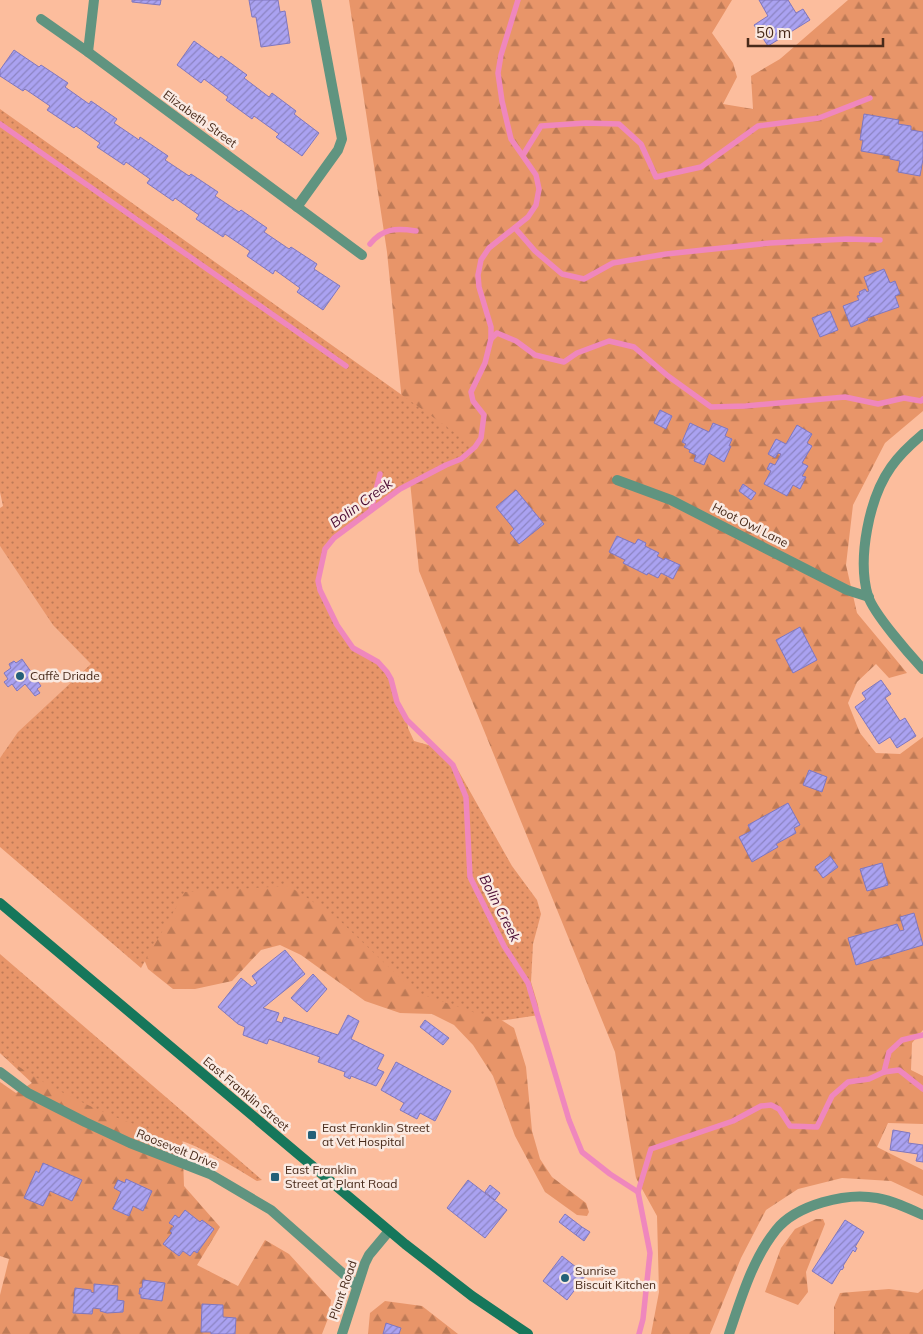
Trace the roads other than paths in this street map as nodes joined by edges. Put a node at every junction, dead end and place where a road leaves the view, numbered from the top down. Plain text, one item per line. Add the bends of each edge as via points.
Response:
1 (94, 0) edge
2 (316, 0) edge
3 (41, 19) dead end
4 (88, 52) junction
5 (297, 207) junction
6 (362, 255) dead end
7 (923, 434) edge
8 (618, 480) dead end
9 (868, 597) junction
10 (923, 669) edge
11 (0, 903) edge
12 (0, 1072) edge
13 (923, 1214) edge
14 (390, 1231) junction
15 (357, 1286) junction
16 (342, 1334) edge
17 (528, 1334) edge
18 (729, 1334) edge

1 - 4 street
2 - 5 street via 342,139 338,150
3 - 4 street, Elizabeth Street
4 - 5 street, Elizabeth Street
5 - 6 street, Elizabeth Street
7 - 9 street via 890,468 877,496 868,524 864,576
8 - 9 street, Hoot Owl Lane via 671,500 847,590
9 - 10 street
11 - 14 main road, East Franklin Street
12 - 15 street, Roosevelt Drive via 28,1093 77,1118 210,1174 271,1210
13 - 18 street via 894,1202 856,1196 802,1209 776,1229 758,1259
14 - 15 street, Plant Road via 369,1255
14 - 17 main road, East Franklin Street via 472,1296
15 - 16 street, Plant Road

